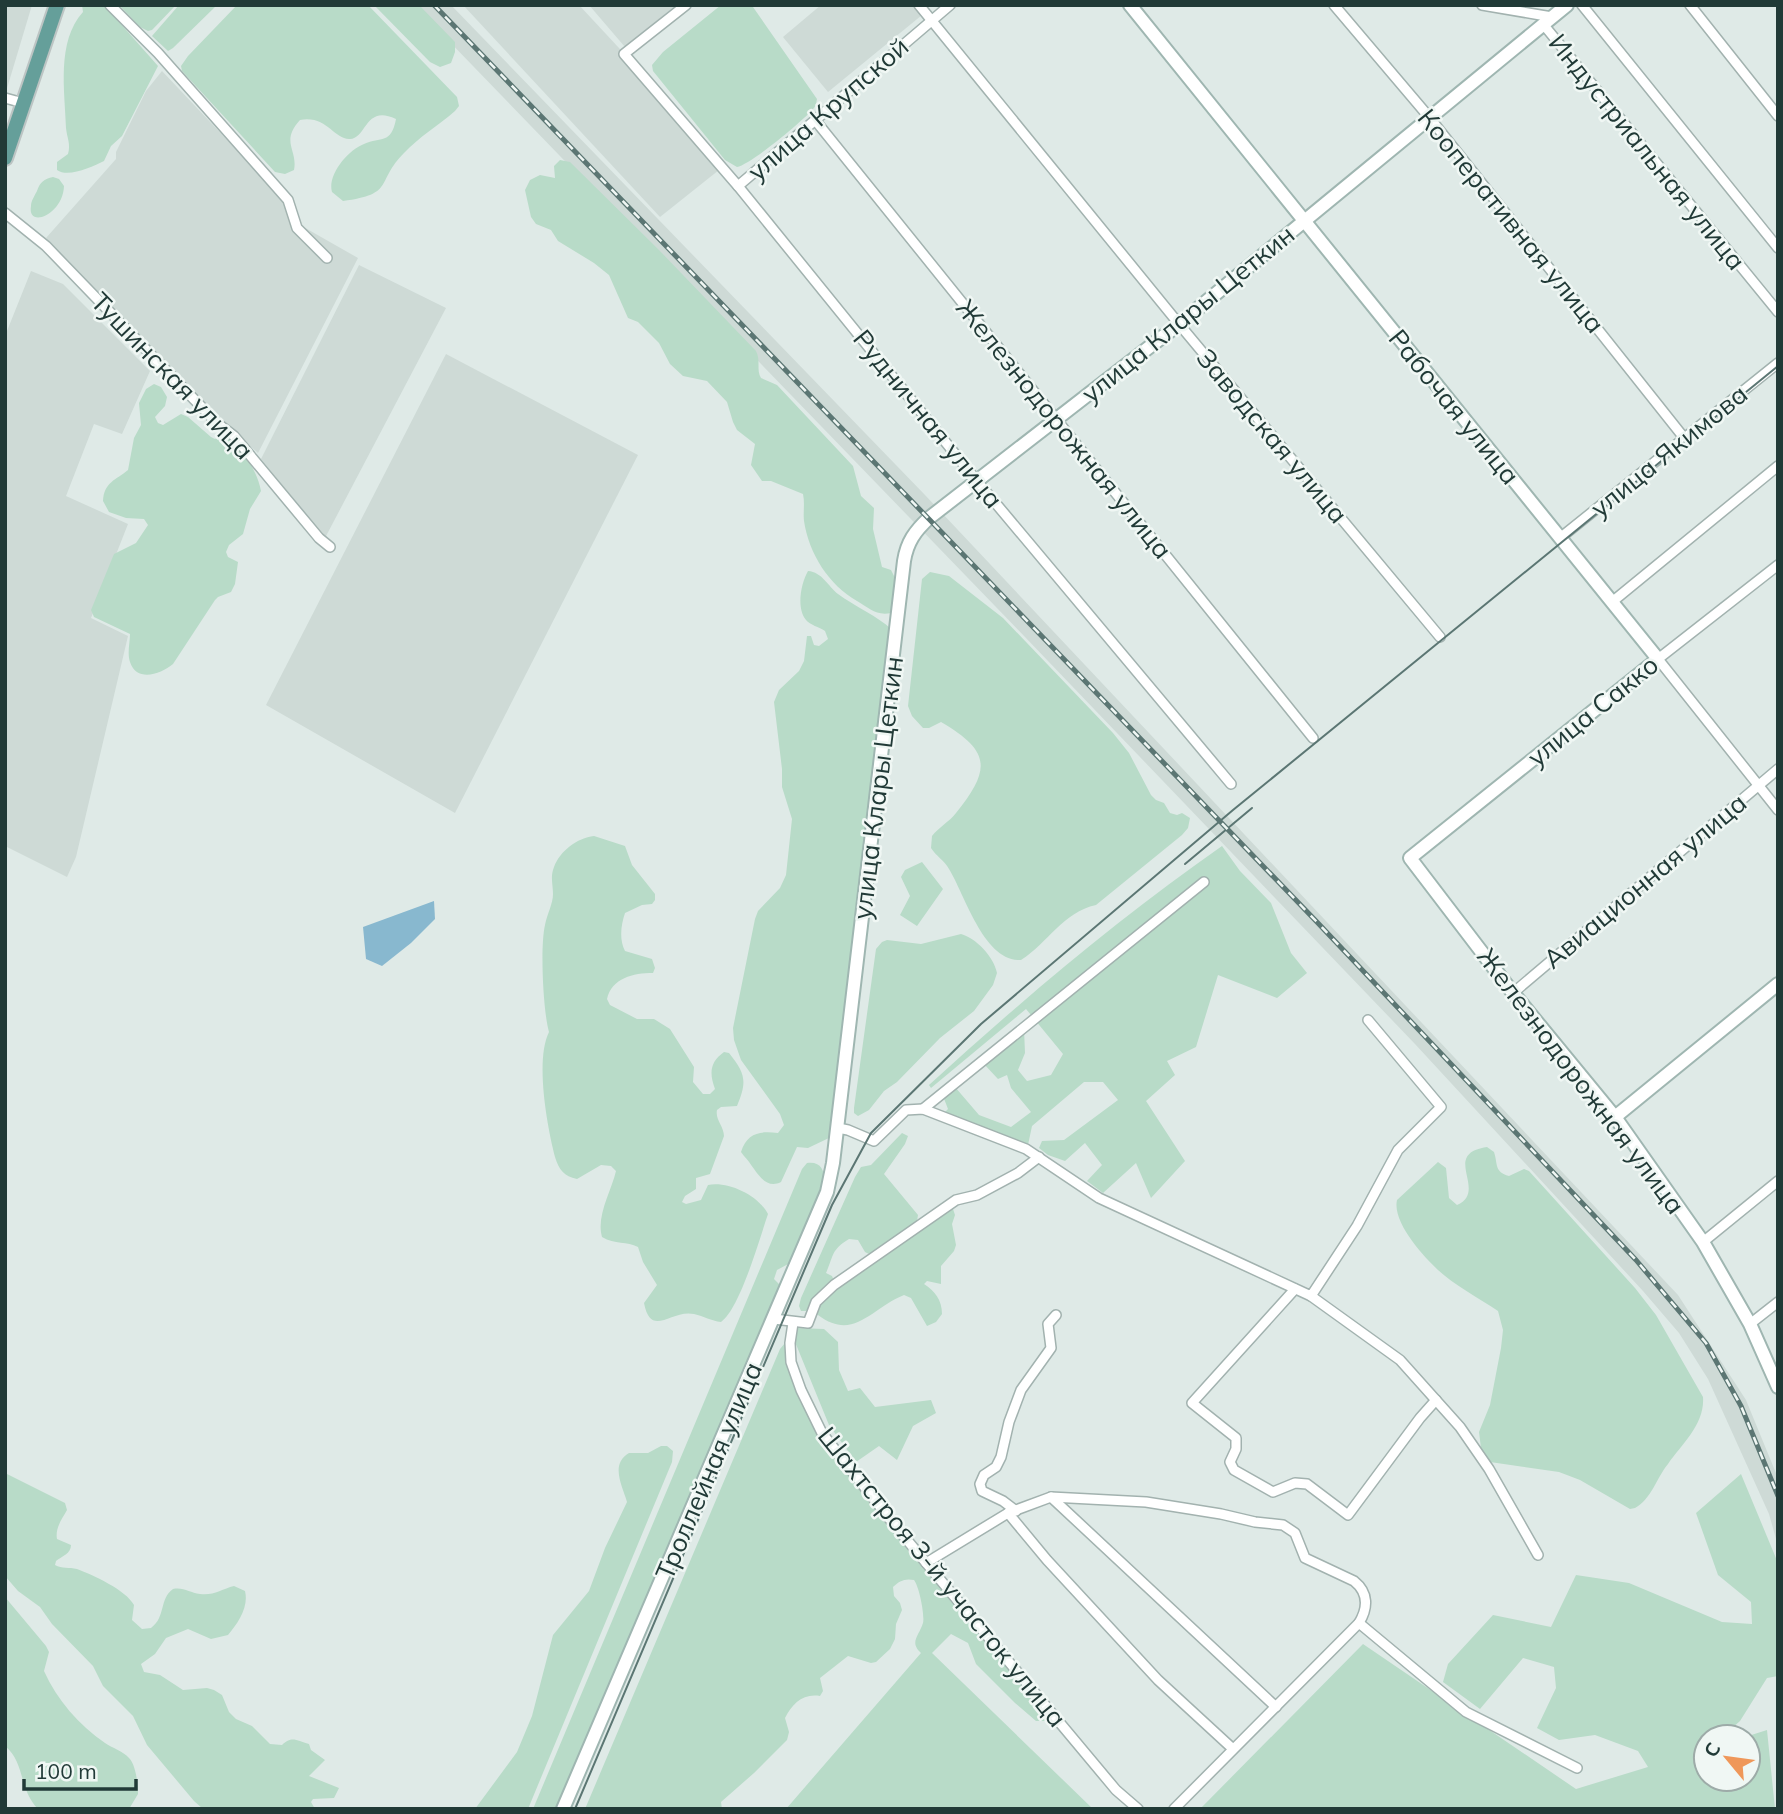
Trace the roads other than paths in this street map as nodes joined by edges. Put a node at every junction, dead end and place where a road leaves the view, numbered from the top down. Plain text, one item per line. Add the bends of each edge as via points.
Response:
1 (48, 5) edge
2 (57, 5) edge
3 (110, 5) edge
4 (686, 5) edge
5 (919, 5) edge
6 (950, 5) edge
7 (1130, 5) edge
8 (1335, 5) edge
9 (1482, 5) edge
10 (1582, 5) edge
11 (1690, 5) edge
12 (1556, 13) edge
13 (931, 20) junction
14 (11, 99) edge
15 (1778, 116) edge
16 (1429, 117) junction
17 (815, 120) junction
18 (5, 134) edge
19 (5, 158) edge
20 (738, 186) junction
21 (5, 213) edge
22 (1304, 221) junction
23 (1778, 248) edge
24 (327, 258) dead end
25 (1778, 312) edge
26 (1179, 324) junction
27 (1778, 363) edge
28 (1056, 420) junction
29 (1685, 439) junction
30 (1778, 467) edge
31 (977, 481) junction
32 (1560, 538) junction
33 (330, 547) dead end
34 (1778, 565) edge
35 (1612, 602) junction
36 (1440, 637) dead end
37 (1658, 659) junction
38 (1313, 738) dead end
39 (1778, 769) edge
40 (1231, 785) dead end
41 (1758, 785) junction
42 (1778, 810) edge
43 (1410, 858) joint
44 (1204, 882) dead end
45 (1778, 985) edge
46 (1513, 993) junction
47 (1368, 1020) dead end
48 (923, 1109) junction
49 (1615, 1116) junction
50 (838, 1128) junction
51 (1039, 1157) junction
52 (1778, 1181) edge
53 (1703, 1242) junction
54 (1295, 1289) junction
55 (1311, 1296) junction
56 (1778, 1302) edge
57 (1056, 1315) dead end
58 (774, 1319) junction
59 (793, 1323) junction
60 (1749, 1324) junction
61 (1778, 1387) edge
62 (1436, 1400) junction
63 (1051, 1497) junction
64 (1012, 1512) junction
65 (1538, 1555) dead end
66 (926, 1563) junction
67 (1359, 1623) junction
68 (1276, 1707) junction
69 (1233, 1749) junction
70 (1577, 1768) dead end
71 (563, 1809) edge
72 (1138, 1809) edge
73 (1174, 1809) edge

1 - 14 main road
2 - 19 main road
3 - 24 street via 159,53 288,200 297,228
4 - 20 street, Рудничная улица via 624,54
5 - 13 street, Заводская улица
6 - 13 street, улица Крупской
7 - 22 street, Рабочая улица
8 - 16 street, Кооперативная улица
9 - 12 street
10 - 23 street, Индустриальная улица
11 - 15 street
12 - 16 street, улица Клары Цеткин
12 - 25 street, Индустриальная улица
13 - 17 street, улица Крупской
13 - 26 street, Заводская улица
14 - 18 main road
16 - 22 street, улица Клары Цеткин
16 - 29 street, Кооперативная улица
17 - 20 street, улица Крупской
17 - 28 street, Железнодорожная улица
20 - 31 street, Рудничная улица
21 - 33 street, Тушинская улица via 46,246 217,424 241,443
22 - 26 street, улица Клары Цеткин
22 - 32 street, Рабочая улица
26 - 28 street, улица Клары Цеткин
26 - 36 street, Заводская улица
27 - 29 street, улица Якимова
28 - 31 street, улица Клары Цеткин
28 - 38 street, Железнодорожная улица
29 - 32 street, улица Якимова
30 - 35 street
31 - 40 street, Рудничная улица
31 - 50 street, улица Клары Цеткин via 918,528 905,552
32 - 35 street, Рабочая улица
34 - 37 street, улица Сакко
35 - 37 street, Рабочая улица
37 - 41 street, Рабочая улица
37 - 43 street, улица Сакко
39 - 41 street, Авиационная улица
41 - 42 street, Рабочая улица
41 - 46 street, Авиационная улица
43 - 46 street, Железнодорожная улица
44 - 48 street
45 - 49 street
46 - 49 street, Железнодорожная улица
47 - 55 street via 1441,1107 1398,1150 1357,1226
48 - 50 street via 906,1110 874,1141
48 - 51 street
49 - 53 street, Железнодорожная улица
50 - 58 street, Троллейная улица via 827,1192
51 - 54 street via 1100,1198
51 - 59 street via 1018,1173 977,1195 956,1200 923,1221 834,1285 816,1302 808,1323
52 - 53 street
53 - 60 street, Железнодорожная улица
54 - 55 street
54 - 62 street via 1192,1403 1236,1438 1230,1462 1234,1470 1273,1492 1295,1483 1307,1484 1348,1514
55 - 62 street via 1400,1360
56 - 60 street
57 - 64 street via 1048,1324 1051,1348 1021,1390 1002,1457 981,1484 982,1491
58 - 59 street
58 - 71 street, Троллейная улица
59 - 66 street, Шахтстроя 3-й участок улица via 791,1362 822,1433
60 - 61 street, Железнодорожная улица
62 - 65 street via 1483,1460
63 - 64 street
63 - 67 street via 1146,1502 1283,1525 1295,1533 1304,1558 1361,1586 1366,1604
63 - 68 street
64 - 66 street
64 - 69 street via 1047,1560 1157,1680
66 - 72 street, Шахтстроя 3-й участок улица via 1116,1790
67 - 68 street
67 - 70 street via 1466,1712
68 - 69 street
69 - 73 street

